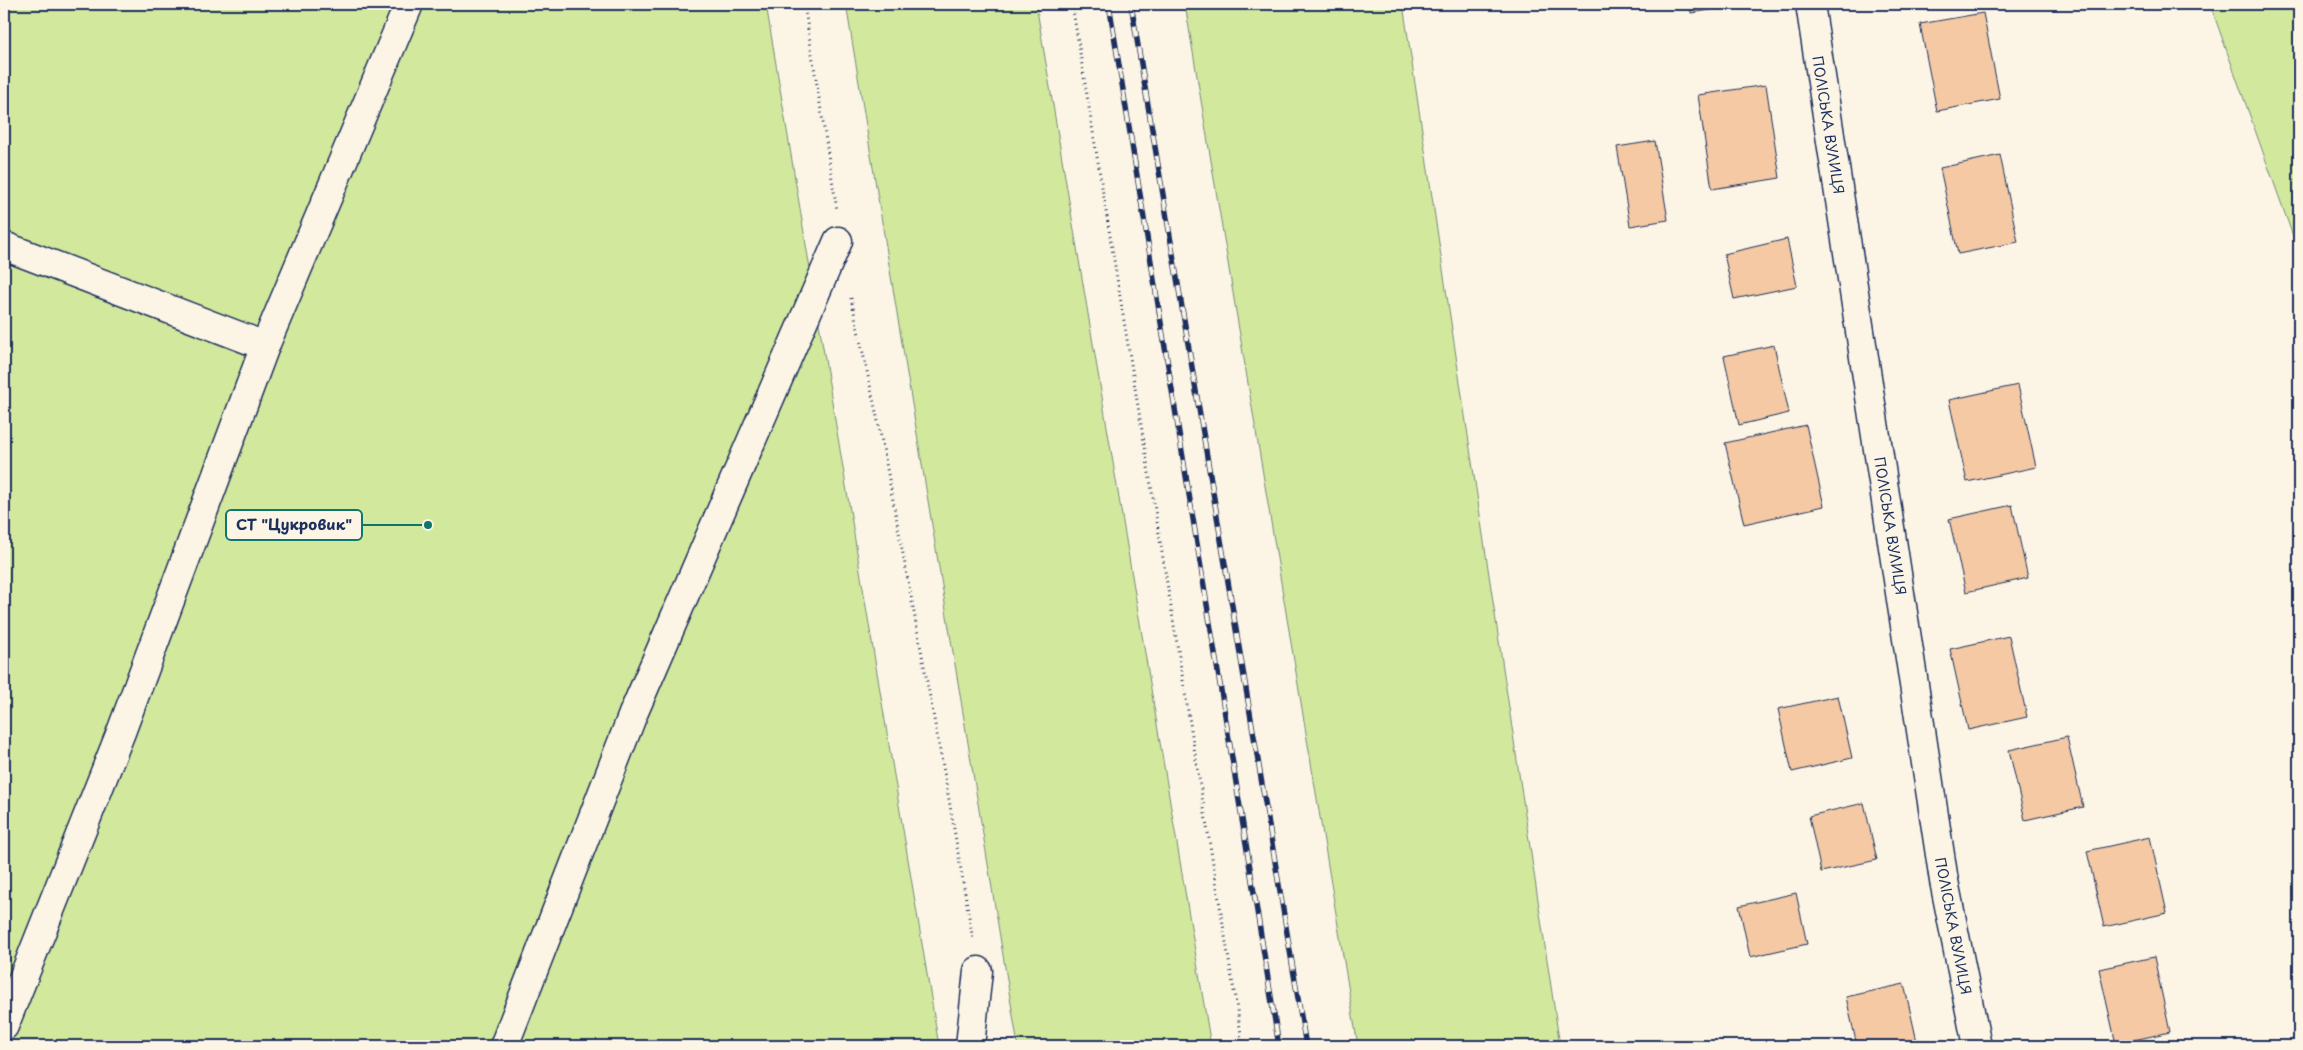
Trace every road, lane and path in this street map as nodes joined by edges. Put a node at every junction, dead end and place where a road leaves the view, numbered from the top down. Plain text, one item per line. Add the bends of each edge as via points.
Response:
1 (409, 4) edge
2 (804, 4) edge
3 (1072, 4) edge
4 (1810, 4) edge
5 (838, 241) joint
6 (4, 246) edge
7 (849, 290) dead end
8 (265, 346) junction
9 (978, 972) joint
10 (4, 1026) edge
11 (504, 1046) edge
12 (970, 1046) edge
13 (1243, 1046) edge
14 (1977, 1046) edge

1 - 8 street
2 - 5 path via 837,205
3 - 13 path
4 - 14 street, ПОЛІСЬКА ВУЛИЦЯ via 1944,881
5 - 11 street via 633,714
6 - 8 street
7 - 9 path via 886,465
8 - 10 street via 122,732
9 - 12 street

